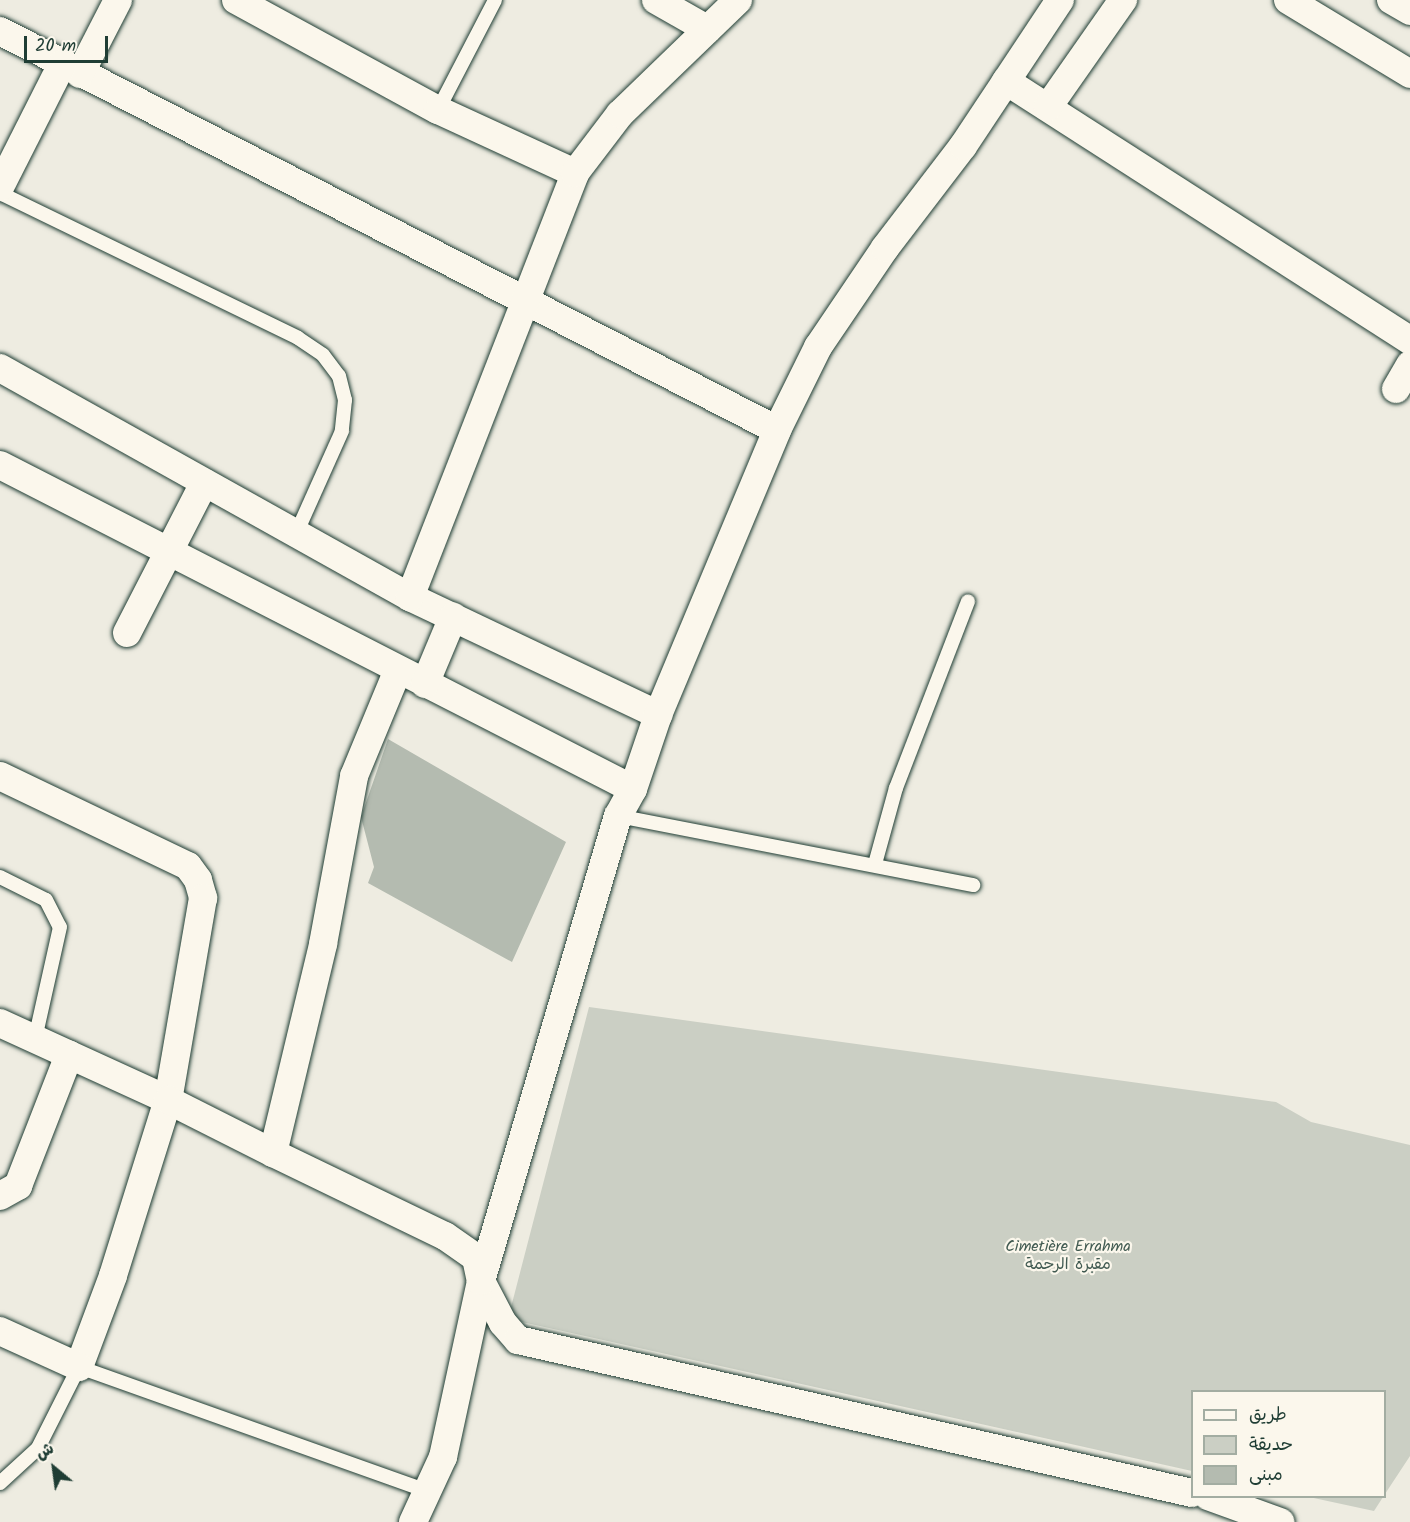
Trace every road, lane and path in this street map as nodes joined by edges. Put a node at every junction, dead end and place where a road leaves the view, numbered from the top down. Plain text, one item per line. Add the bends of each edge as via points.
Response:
1 (118, 0) edge
2 (236, 0) edge
3 (495, 0) edge
4 (656, 0) edge
5 (738, 0) edge
6 (1060, 0) edge
7 (1122, 0) edge
8 (1288, 0) edge
9 (1391, 0) edge
10 (1410, 11) edge
11 (707, 29) junction
12 (0, 31) edge
13 (71, 69) junction
14 (1410, 74) edge
15 (1006, 81) junction
16 (1048, 107) junction
17 (438, 110) junction
18 (575, 173) junction
19 (0, 187) edge
20 (0, 193) edge
21 (523, 303) junction
22 (1410, 340) edge
23 (0, 368) edge
24 (777, 430) junction
25 (0, 465) edge
26 (204, 483) junction
27 (296, 534) junction
28 (167, 552) junction
29 (410, 597) junction
30 (968, 601) dead end
31 (453, 617) junction
32 (127, 633) dead end
33 (398, 670) junction
34 (424, 684) junction
35 (658, 715) junction
36 (0, 776) edge
37 (633, 789) junction
38 (618, 816) junction
39 (875, 864) junction
40 (0, 878) edge
41 (973, 885) dead end
42 (0, 1023) edge
43 (35, 1040) junction
44 (69, 1055) junction
45 (168, 1100) junction
46 (273, 1153) junction
47 (0, 1196) edge
48 (481, 1281) junction
49 (0, 1331) edge
50 (79, 1367) junction
51 (0, 1483) edge
52 (428, 1491) junction
53 (1191, 1492) edge
54 (1211, 1498) edge
55 (413, 1522) edge
56 (1280, 1522) edge

1 - 13 street
2 - 17 street
3 - 17 lane
4 - 11 street
5 - 11 street
6 - 15 street
7 - 16 street
8 - 14 street
9 - 10 street
11 - 18 street via 620,114
12 - 13 street
13 - 19 street
13 - 21 street
15 - 16 street
15 - 24 street via 818,347
16 - 22 street
17 - 18 street
18 - 21 street
20 - 27 lane via 298,338 323,355 339,376 345,400 342,431
21 - 24 street
21 - 29 street
23 - 26 street
24 - 35 street
25 - 28 street
26 - 27 street
26 - 28 street
27 - 29 street
28 - 32 street
28 - 33 street
29 - 31 street
30 - 39 lane via 896,788
31 - 34 street
31 - 35 street
33 - 34 street
33 - 46 street via 354,776 323,944
34 - 37 street
35 - 37 street
36 - 45 street via 188,866 198,880 203,898
37 - 38 street
38 - 39 lane
38 - 48 street
39 - 41 lane
40 - 43 lane via 46,900 60,927
42 - 43 street
43 - 44 street
44 - 45 street
44 - 47 street via 18,1186
45 - 46 street
45 - 50 street via 113,1276
46 - 48 street via 445,1236 476,1258
48 - 52 street via 443,1457
48 - 53 street via 518,1340 539,1347
49 - 50 street
50 - 51 lane via 38,1448
50 - 52 lane
52 - 55 street
54 - 56 street

